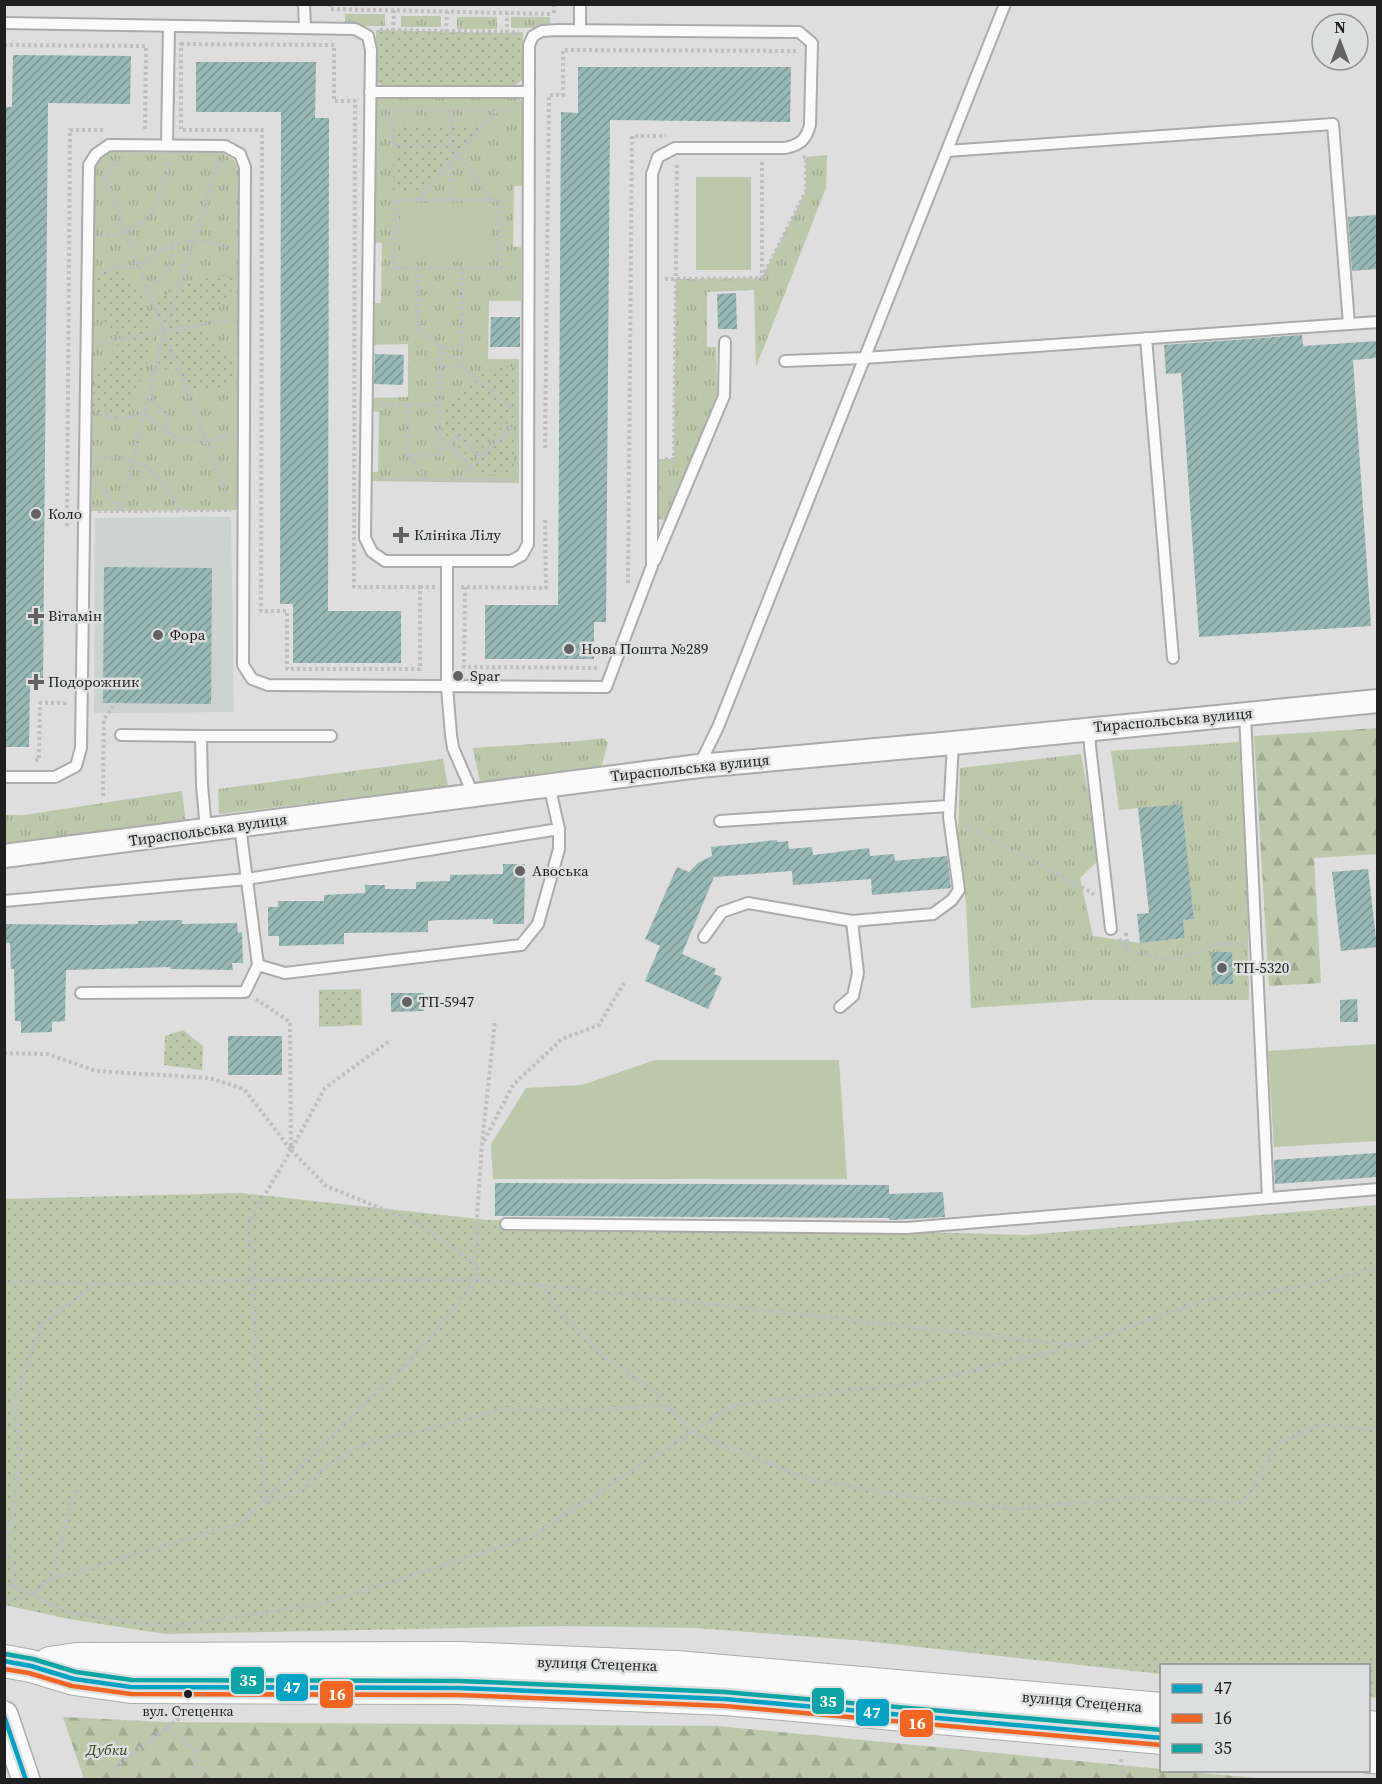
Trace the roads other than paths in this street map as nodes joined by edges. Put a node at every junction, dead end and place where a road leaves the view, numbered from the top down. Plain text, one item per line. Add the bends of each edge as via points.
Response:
1 (304, 4) edge
2 (580, 4) edge
3 (1005, 4) edge
4 (4, 23) edge
5 (169, 26) junction
6 (305, 28) junction
7 (580, 29) junction
8 (370, 92) junction
9 (529, 92) junction
10 (166, 149) junction
11 (947, 151) junction
12 (1377, 322) edge
13 (1349, 324) junction
14 (1146, 338) junction
15 (724, 342) dead end
16 (865, 358) junction
17 (785, 362) dead end
18 (447, 562) junction
19 (652, 566) junction
20 (1173, 658) dead end
21 (447, 687) junction
22 (1377, 701) edge
23 (1245, 714) junction
24 (1089, 728) junction
25 (121, 735) dead end
26 (201, 736) junction
27 (331, 736) dead end
28 (953, 743) junction
29 (699, 766) junction
30 (4, 777) edge
31 (549, 784) junction
32 (473, 794) junction
33 (949, 812) junction
34 (720, 821) dead end
35 (240, 826) junction
36 (559, 828) junction
37 (206, 830) junction
38 (4, 856) edge
39 (247, 879) junction
40 (4, 901) edge
41 (852, 921) junction
42 (1112, 929) road end
43 (704, 937) dead end
44 (258, 965) junction
45 (81, 993) dead end
46 (840, 1007) dead end
47 (1377, 1189) edge
48 (1268, 1198) junction
49 (506, 1224) dead end
50 (18, 1663) edge
51 (1160, 1709) edge
52 (4, 1715) edge
53 (1160, 1738) edge
54 (26, 1779) edge

1 - 6 lane
2 - 7 lane
3 - 11 lane
4 - 5 lane
5 - 6 lane
5 - 10 lane
6 - 8 lane via 355,29 368,36
7 - 9 lane via 542,30 533,36 529,45
7 - 19 lane via 799,32 812,43 810,125 807,137 799,145 677,148 658,157 652,174
8 - 9 lane
8 - 18 lane via 366,405 360,479 364,538 372,552 385,561
9 - 18 lane via 528,544 522,555 511,561
10 - 21 lane via 225,146 240,154 245,167 237,510 243,665 252,679 268,684
10 - 30 lane via 109,145 96,153 89,165 81,748 76,766 56,777
11 - 13 lane via 1333,124
11 - 16 lane
12 - 13 lane
13 - 14 lane
14 - 16 lane
14 - 20 lane
15 - 19 lane via 724,396
16 - 17 lane
16 - 29 lane
18 - 21 lane
19 - 21 lane via 606,687
21 - 32 lane via 453,748
22 - 23 street, Тираспольська вулиця
23 - 24 street, Тираспольська вулиця
23 - 48 lane
24 - 28 street, Тираспольська вулиця
24 - 42 lane
25 - 26 lane
26 - 27 lane
26 - 37 lane
28 - 29 street, Тираспольська вулиця
28 - 33 lane
29 - 31 street, Тираспольська вулиця
31 - 32 street, Тираспольська вулиця
31 - 36 lane
32 - 35 street, Тираспольська вулиця
33 - 34 lane
33 - 41 lane via 959,890 952,900 933,914
35 - 37 street, Тираспольська вулиця
35 - 39 lane
36 - 39 lane
36 - 44 lane via 559,849 538,924 521,945 285,974
37 - 38 street, Тираспольська вулиця
39 - 40 lane
39 - 44 lane
41 - 43 lane via 748,903 722,912
41 - 46 lane via 858,974 853,996
44 - 45 lane via 245,992
47 - 48 lane
48 - 49 lane via 907,1228
50 - 51 main road, вулиця Стеценка via 76,1659 459,1658 676,1667
50 - 53 main road, вулиця Стеценка via 74,1679 131,1687 459,1688 725,1699
52 - 54 street

